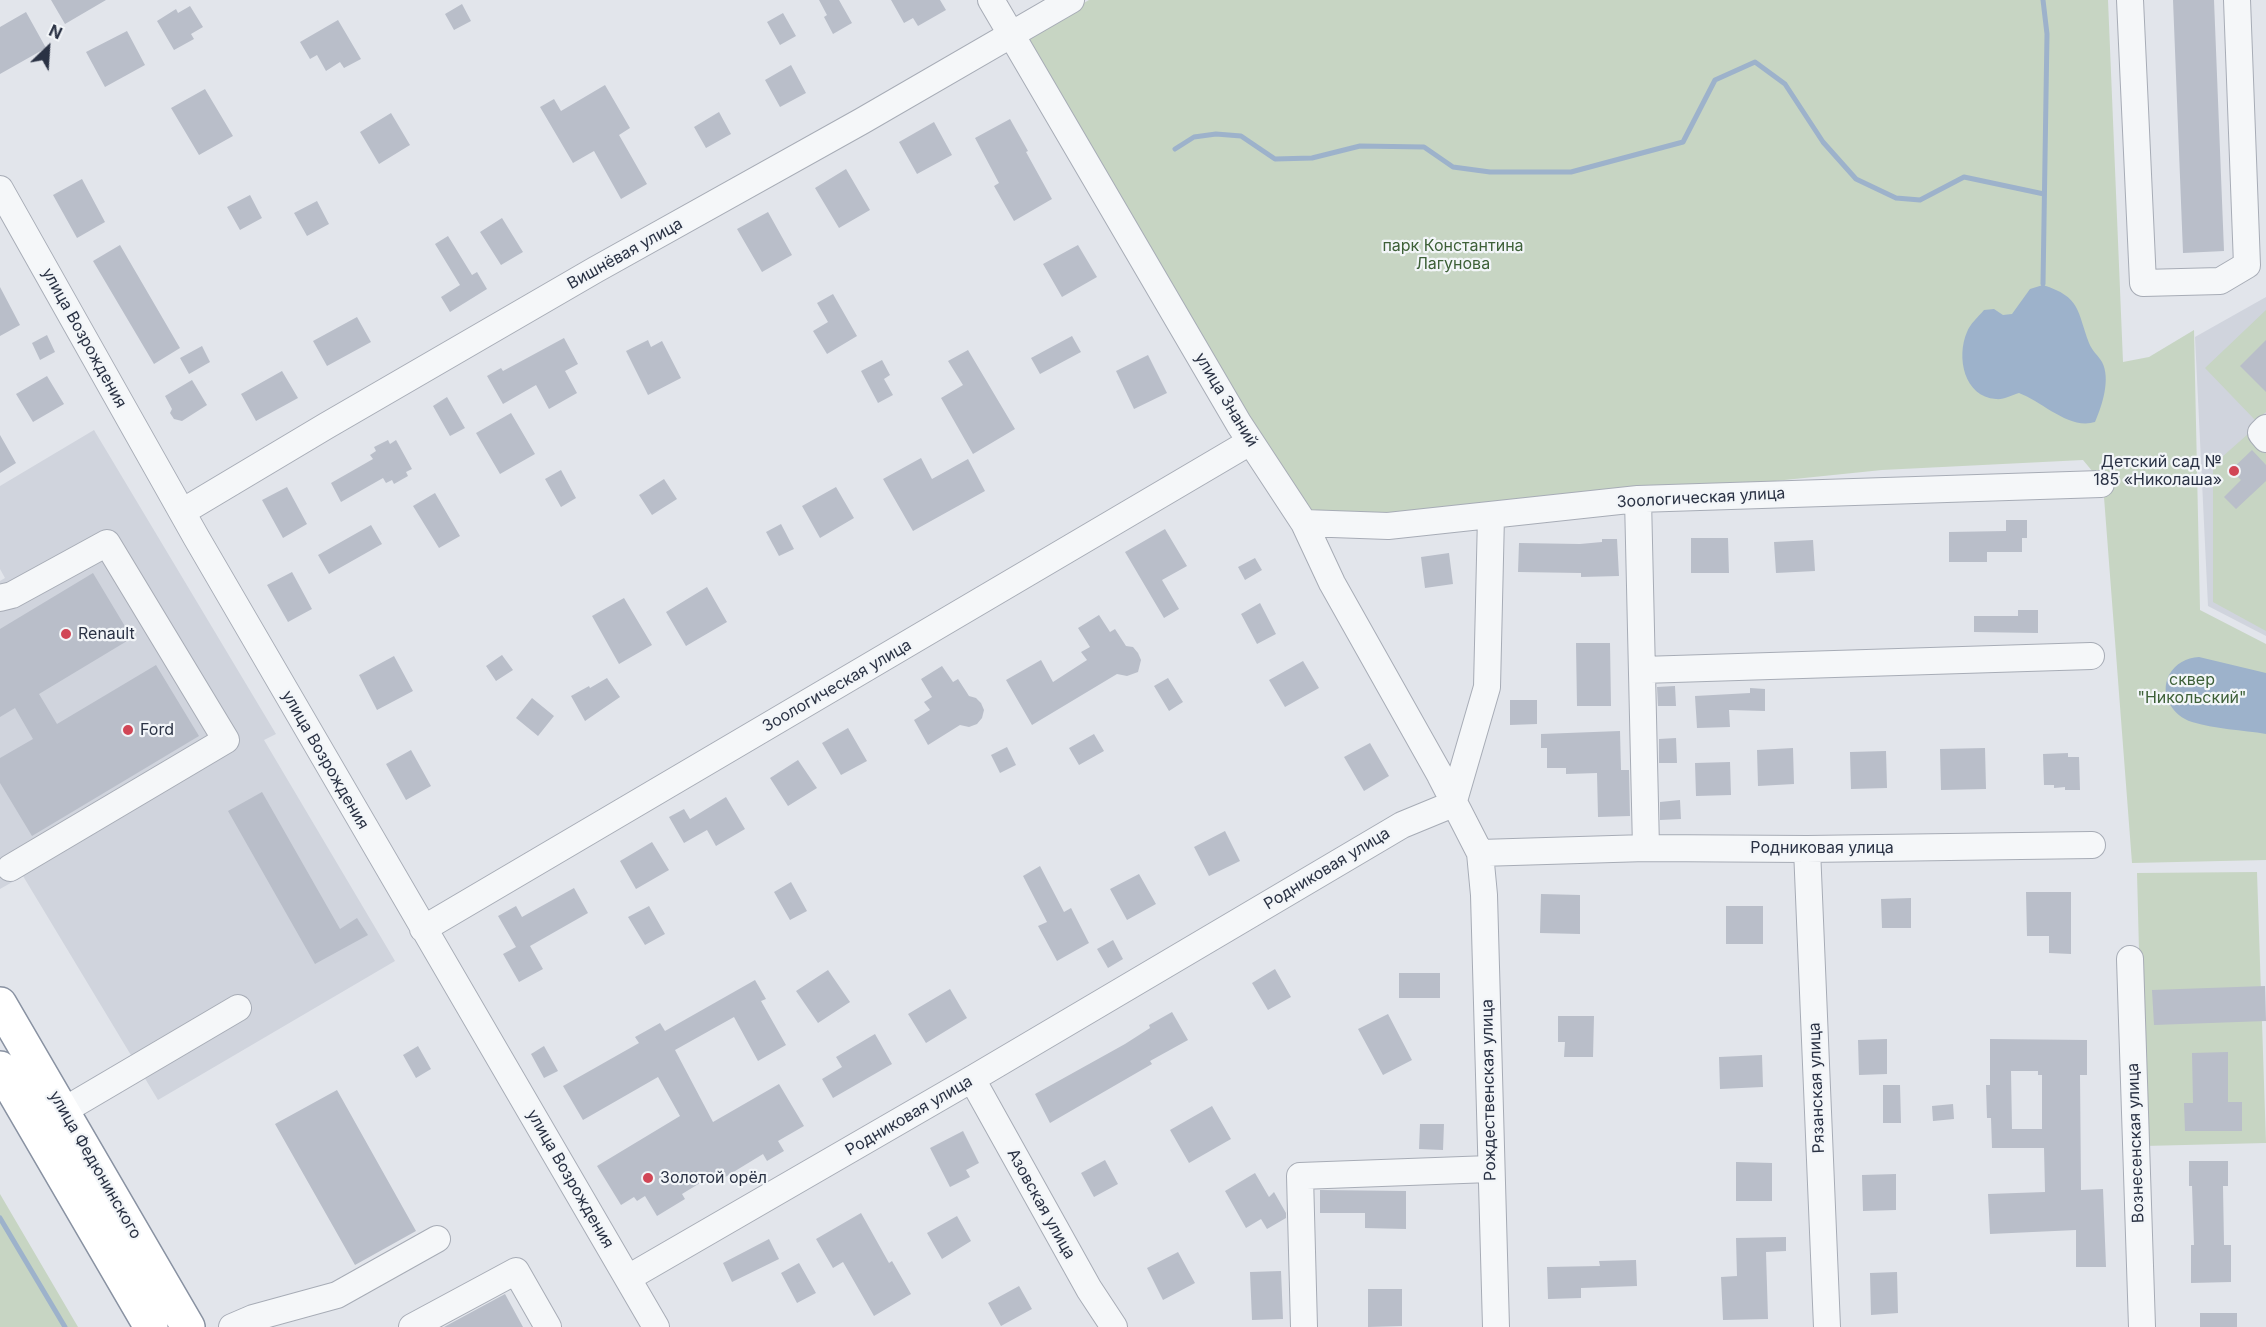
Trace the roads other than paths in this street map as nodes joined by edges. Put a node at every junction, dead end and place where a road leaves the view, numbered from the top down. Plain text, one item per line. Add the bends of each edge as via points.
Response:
1 (991, 0) edge
2 (1071, 0) edge
3 (2130, 0) edge
4 (2237, 0) edge
5 (1010, 35) junction
6 (0, 189) edge
7 (2266, 428) edge
8 (2266, 439) edge
9 (1250, 442) junction
10 (2101, 484) dead end
11 (1638, 499) junction
12 (182, 512) junction
13 (1491, 516) junction
14 (1304, 523) junction
15 (0, 598) edge
16 (2091, 656) dead end
17 (1642, 670) junction
18 (1453, 804) junction
19 (2092, 845) dead end
20 (1646, 848) junction
21 (1807, 849) junction
22 (1480, 853) junction
23 (3, 864) edge
24 (423, 929) junction
25 (2130, 958) dead end
26 (0, 1004) edge
27 (238, 1008) dead end
28 (0, 1068) edge
29 (972, 1079) junction
30 (63, 1111) junction
31 (1490, 1169) junction
32 (437, 1239) dead end
33 (628, 1278) junction
34 (151, 1327) edge
35 (188, 1327) edge
36 (232, 1327) edge
37 (412, 1327) edge
38 (548, 1327) edge
39 (656, 1327) edge
40 (1114, 1327) edge
41 (1304, 1327) edge
42 (1496, 1327) edge
43 (1827, 1327) edge
44 (2142, 1327) edge

1 - 5 street, улица Знаний
2 - 5 street, Вишнёвая улица
3 - 4 street via 2143,283 2220,281 2247,265
5 - 9 street, улица Знаний
5 - 12 street, Вишнёвая улица via 554,294
6 - 12 street, улица Возрождения
7 - 8 street via 2261,433
9 - 14 street, улица Знаний
9 - 24 street, Зоологическая улица
10 - 11 street, Зоологическая улица
11 - 13 street, Зоологическая улица
11 - 17 street
12 - 24 street, улица Возрождения
13 - 14 street, Зоологическая улица via 1388,526
13 - 18 street via 1488,687
14 - 18 street, улица Знаний via 1332,583
15 - 23 street via 107,543 226,740
16 - 17 street
17 - 20 street
18 - 22 street
18 - 29 street, Родниковая улица via 1402,825
19 - 21 street, Родниковая улица
20 - 21 street, Родниковая улица
20 - 22 street, Родниковая улица
21 - 43 street, Рязанская улица
22 - 31 street, Рождественская улица
24 - 33 street, улица Возрождения
25 - 44 street, Вознесенская улица
26 - 30 highway, улица Федюнинского
27 - 30 street
28 - 34 highway, улица Федюнинского
29 - 33 street, Родниковая улица
29 - 40 street, Азовская улица
30 - 35 highway, улица Федюнинского
31 - 41 street via 1300,1176
31 - 42 street, Рождественская улица
32 - 36 street via 337,1294
33 - 39 street, улица Возрождения
37 - 38 street via 516,1271

